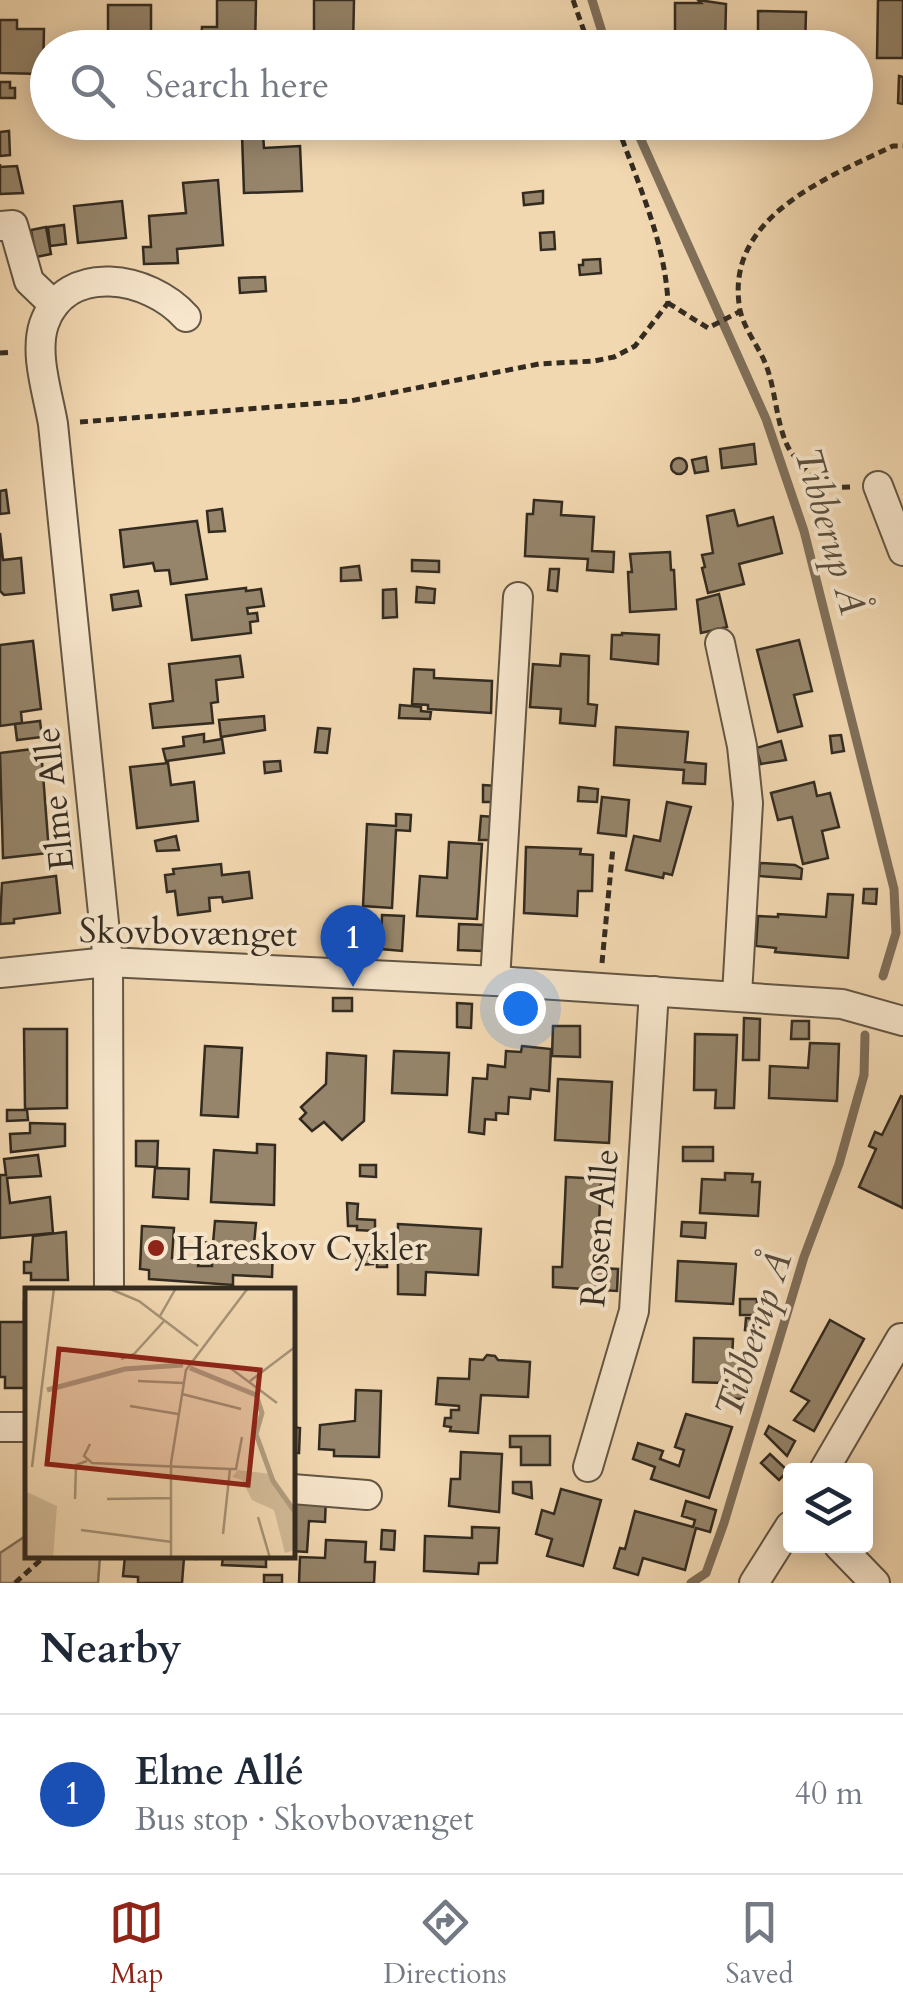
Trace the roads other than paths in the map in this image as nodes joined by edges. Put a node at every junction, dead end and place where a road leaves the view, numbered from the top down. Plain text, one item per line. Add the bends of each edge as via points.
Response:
1 (0, 226) edge
2 (54, 305) junction
3 (186, 317) dead end
4 (878, 486) road end
5 (903, 550) edge
6 (518, 597) dead end
7 (720, 643) dead end
8 (108, 962) junction
9 (0, 973) edge
10 (495, 981) junction
11 (654, 991) junction
12 (738, 995) junction
13 (903, 1021) edge
14 (109, 1288) edge
15 (900, 1338) dead end
16 (828, 1463) edge
17 (588, 1467) dead end
18 (295, 1489) edge
19 (368, 1495) dead end
20 (783, 1537) edge
21 (846, 1553) edge
22 (754, 1583) edge
23 (875, 1583) edge

1 - 2 street via 13,225 30,281
2 - 3 street via 82,285 115,280 177,306
2 - 8 street, Elme Alle via 40,348
4 - 5 street
6 - 10 street
7 - 12 street via 748,803
8 - 9 street, Skovbovænget
8 - 10 street, Skovbovænget
8 - 14 street, Elme Alle
10 - 11 street, Skovbovænget
11 - 12 street, Skovbovænget
11 - 17 street, Rosen Alle via 634,1311
12 - 13 street, Skovbovænget via 842,1004
15 - 16 street
18 - 19 street
20 - 22 street
21 - 23 street

